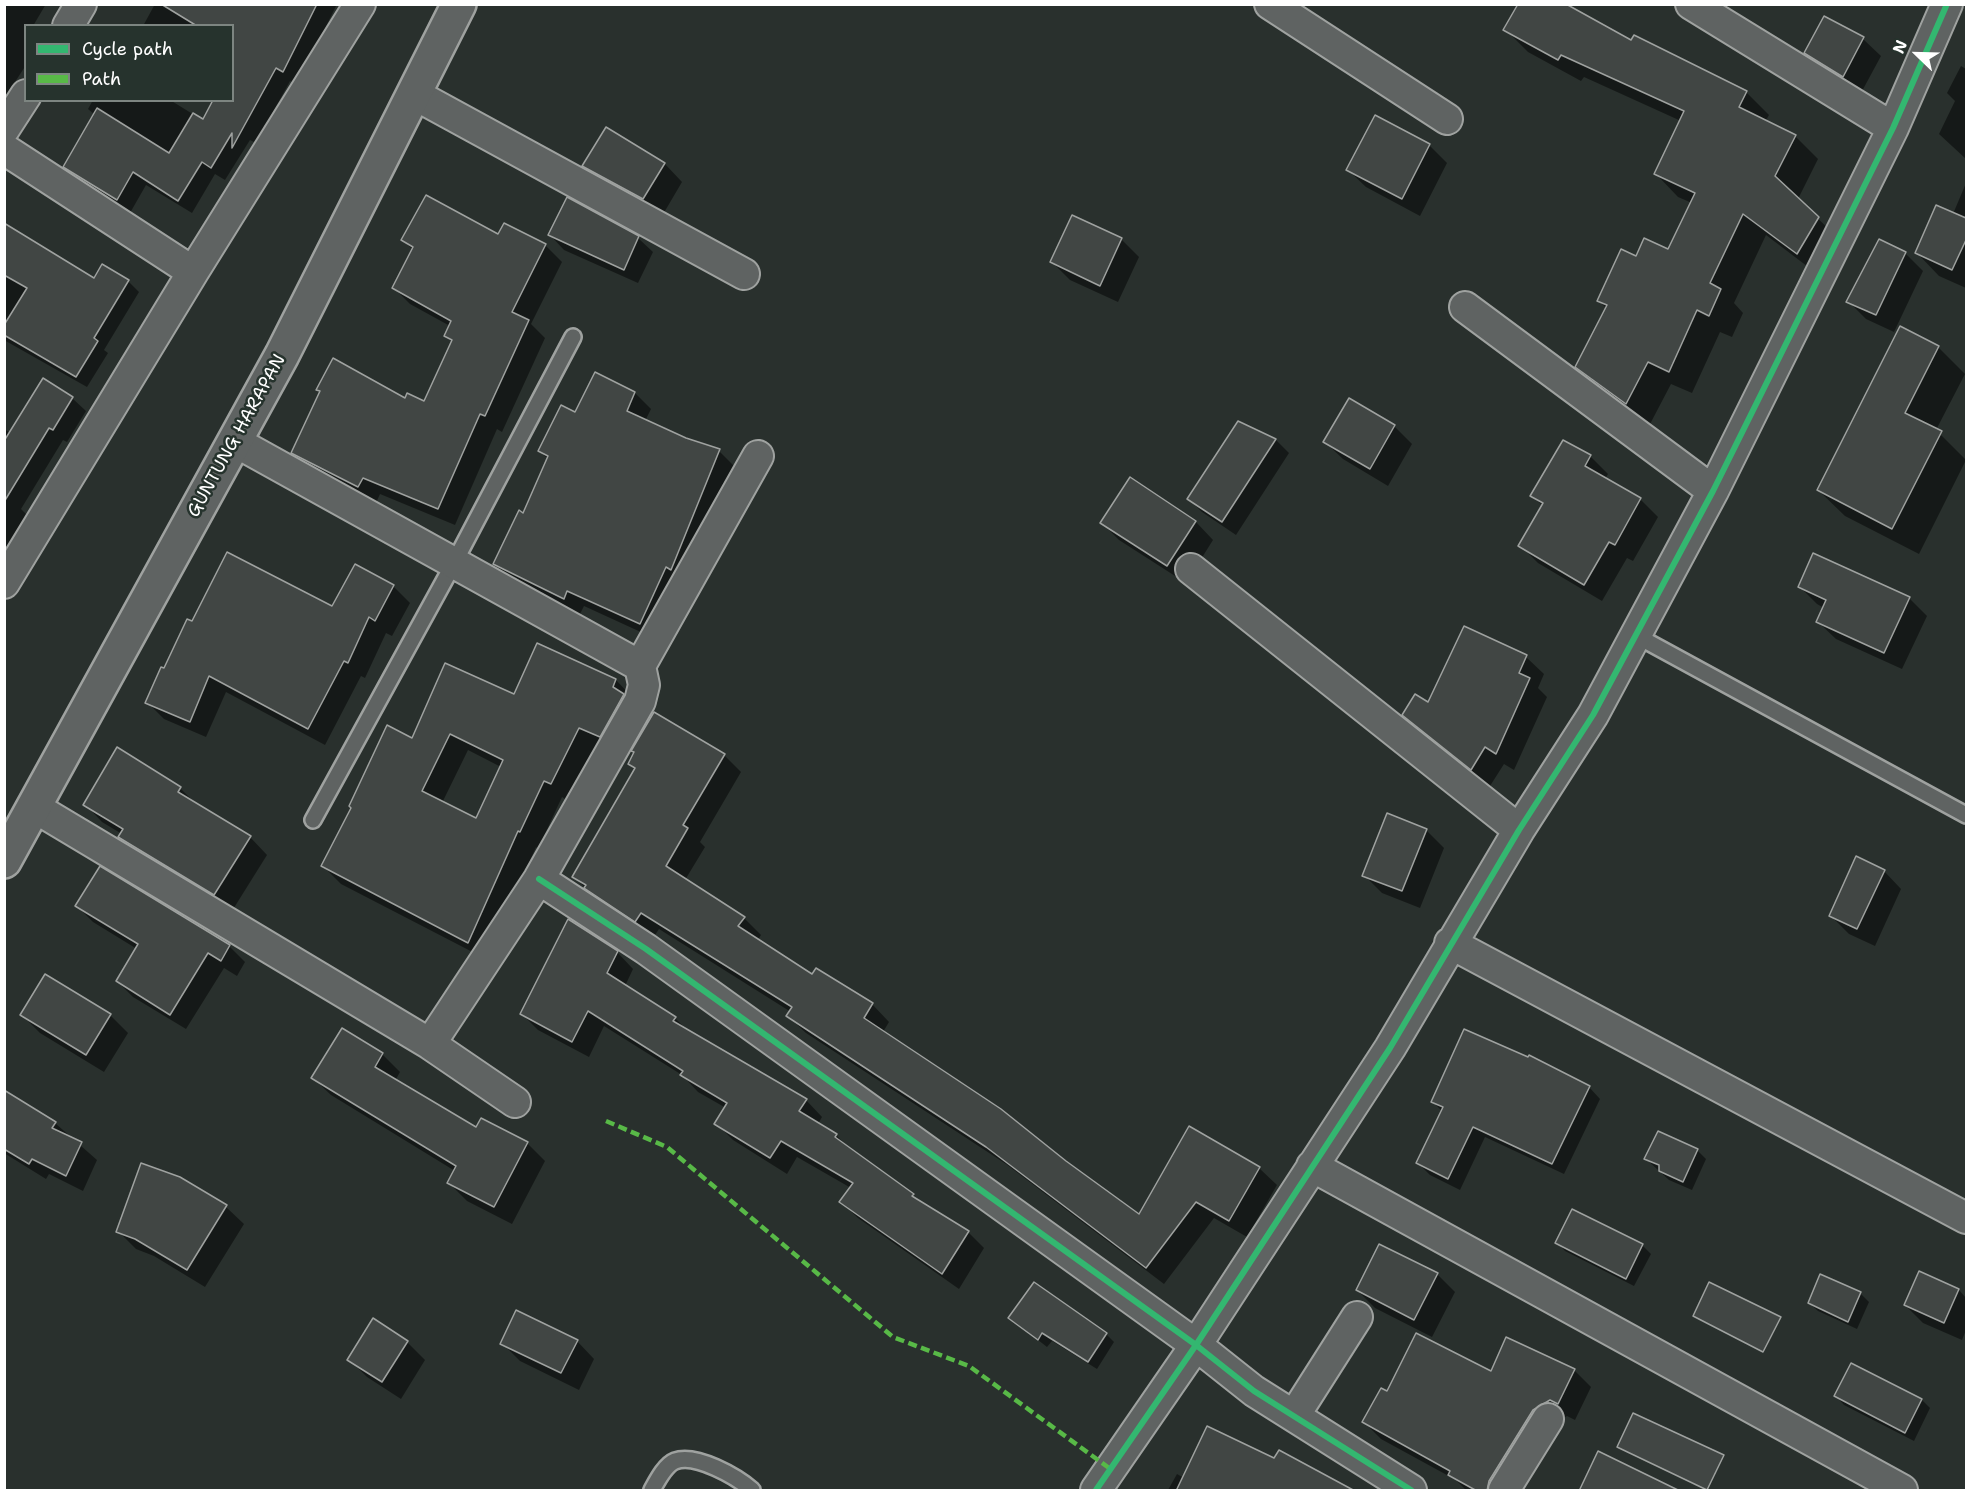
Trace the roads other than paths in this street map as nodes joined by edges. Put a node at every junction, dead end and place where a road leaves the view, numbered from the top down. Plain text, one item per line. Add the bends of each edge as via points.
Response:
1 (81, 4) edge
2 (360, 4) edge
3 (459, 4) edge
4 (1270, 4) edge
5 (1691, 4) edge
6 (1947, 4) edge
7 (69, 24) edge
8 (414, 93) junction
9 (24, 98) edge
10 (1447, 118) dead end
11 (1893, 128) junction
12 (4, 129) edge
13 (4, 149) edge
14 (193, 272) junction
15 (744, 274) dead end
16 (1465, 307) dead end
17 (573, 337) dead end
18 (234, 441) junction
19 (758, 456) dead end
20 (1713, 491) junction
21 (454, 563) junction
22 (1191, 569) dead end
23 (4, 584) edge
24 (1637, 636) junction
25 (640, 666) junction
26 (34, 807) junction
27 (1966, 815) edge
28 (313, 820) dead end
29 (1519, 830) junction
30 (4, 861) edge
31 (539, 879) junction
32 (1450, 943) junction
33 (430, 1044) junction
34 (515, 1102) dead end
35 (1312, 1166) junction
36 (1966, 1218) edge
37 (1357, 1317) dead end
38 (1196, 1345) junction
39 (1294, 1416) junction
40 (1548, 1419) dead end
41 (1395, 1486) edge
42 (652, 1491) edge
43 (752, 1491) edge
44 (1096, 1491) edge
45 (1504, 1491) edge
46 (1902, 1491) edge

1 - 7 street
2 - 14 street
3 - 8 street, GUNTUNG HARAPAN
4 - 10 street
5 - 11 street
6 - 11 street
8 - 15 street
8 - 18 street, GUNTUNG HARAPAN via 288,344
9 - 12 street
11 - 20 street
13 - 14 street
14 - 23 street
16 - 20 street
17 - 21 lane
18 - 21 street
18 - 26 street, GUNTUNG HARAPAN
19 - 25 street
20 - 24 street
21 - 25 street
21 - 28 lane
22 - 29 street
24 - 27 lane
24 - 29 street via 1593,715
25 - 31 street via 644,685 640,701
26 - 30 street, GUNTUNG HARAPAN
26 - 33 street
29 - 32 street
31 - 33 street
31 - 38 street via 656,956
32 - 35 street via 1390,1048
32 - 36 street
33 - 34 street
35 - 38 street
35 - 46 street
37 - 39 street
38 - 39 street via 1254,1391
38 - 44 street
39 - 41 street
40 - 45 street
42 - 43 lane via 672,1463 681,1460 706,1464

